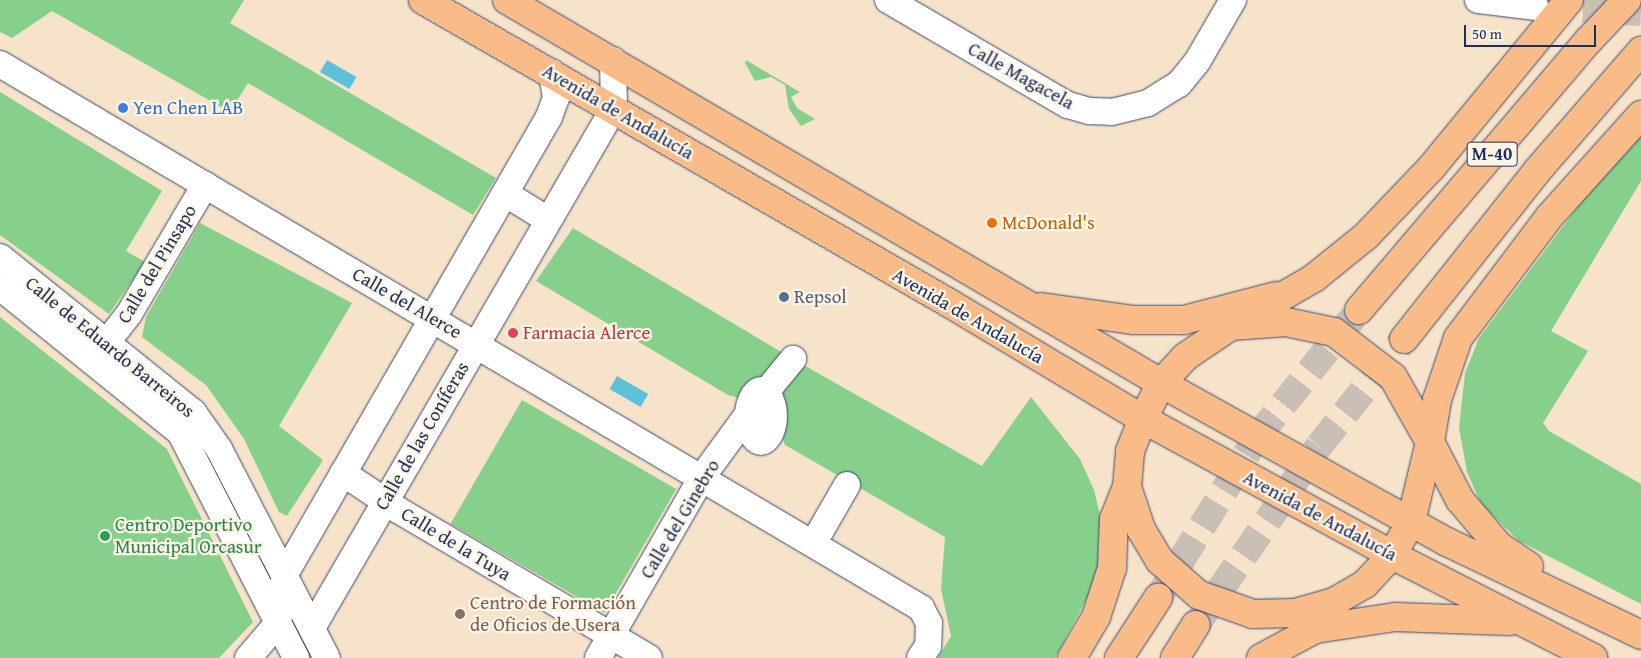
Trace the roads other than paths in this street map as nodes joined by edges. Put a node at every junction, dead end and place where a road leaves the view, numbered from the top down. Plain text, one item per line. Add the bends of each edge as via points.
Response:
1 (423, 0) edge
2 (507, 0) edge
3 (888, 0) edge
4 (1233, 0) edge
5 (1478, 0) edge
6 (1569, 0) edge
7 (1626, 0) edge
8 (1536, 7) tunnel mouth
9 (1641, 51) edge
10 (613, 60) junction
11 (0, 64) edge
12 (552, 72) junction
13 (614, 108) junction
14 (1641, 115) edge
15 (205, 185) junction
16 (506, 194) junction
17 (548, 220) junction
18 (0, 257) edge
19 (0, 287) edge
20 (1280, 295) junction
21 (1028, 305) junction
22 (1359, 310) tunnel mouth
23 (433, 318) junction
24 (1231, 326) junction
25 (1404, 339) tunnel mouth
26 (107, 342) junction
27 (475, 343) junction
28 (793, 359) dead end
29 (1161, 383) junction
30 (1143, 420) junction
31 (1430, 442) junction
32 (343, 473) junction
33 (702, 477) junction
34 (847, 485) dead end
35 (1127, 487) junction
36 (386, 500) junction
37 (1411, 522) junction
38 (813, 544) junction
39 (1392, 555) junction
40 (284, 574) junction
41 (1158, 598) tunnel mouth
42 (1334, 602) junction
43 (1598, 613) junction
44 (1518, 621) junction
45 (278, 623) junction
46 (1196, 625) tunnel mouth
47 (312, 628) junction
48 (1315, 629) junction
49 (611, 635) junction
50 (1641, 635) edge
51 (248, 658) edge
52 (296, 658) edge
53 (327, 658) edge
54 (598, 658) edge
55 (649, 658) edge
56 (920, 658) edge
57 (1072, 658) edge
58 (1119, 658) edge
59 (1175, 658) edge
60 (1261, 658) edge
61 (1593, 658) edge

1 - 12 main road, Avenida de Andalucía
2 - 10 main road, Avenida de Andalucía
3 - 4 street, Calle Magacela via 1068,105 1089,111 1112,112 1148,103 1179,84 1197,62
5 - 8 street
6 - 20 main road via 1430,168 1366,236 1314,278
7 - 22 main road, M-40
9 - 25 main road, M-40 via 1537,171
10 - 13 street
10 - 21 main road, Avenida de Andalucía
11 - 15 street, Calle del Alerce
12 - 13 main road, Avenida de Andalucía
12 - 16 street via 555,105
13 - 17 street, Calle de las Coníferas
13 - 30 main road, Avenida de Andalucía
14 - 31 main road via 1550,216 1458,338 1439,391
15 - 23 street, Calle del Alerce
15 - 26 street, Calle del Pinsapo via 128,314
16 - 17 street
16 - 23 street
17 - 27 street, Calle de las Coníferas
18 - 26 street, Calle de Eduardo Barreiros
19 - 45 street, Calle de Eduardo Barreiros via 180,432
20 - 21 main road via 1184,320 1134,320
20 - 24 main road
21 - 29 main road, Avenida de Andalucía
23 - 27 street, Calle del Alerce
23 - 32 street
24 - 29 main road via 1185,357
24 - 31 main road, Avenida de Andalucía via 1286,322 1334,332 1393,377
26 - 40 street, Calle de Eduardo Barreiros via 193,412 219,449
27 - 33 street, Calle del Alerce
27 - 36 street, Calle de las Coníferas
28 - 33 street, Calle del Ginebro
29 - 30 main road
29 - 37 main road, Avenida de Andalucía
30 - 35 main road via 1130,451
30 - 39 main road, Avenida de Andalucía
31 - 37 main road
31 - 43 main road, Avenida de Andalucía via 1460,500 1500,546
32 - 36 street, Calle de la Tuya
32 - 40 street
33 - 38 street, Calle del Alerce
33 - 49 street, Calle del Ginebro
34 - 38 street
35 - 42 main road via 1141,529 1160,561 1199,596 1252,614 1295,613
35 - 57 main road via 1114,519 1112,568 1096,617
36 - 47 street, Calle de las Coníferas
36 - 49 street, Calle de la Tuya
37 - 39 main road
37 - 43 main road, Avenida de Andalucía
38 - 56 street, Calle del Alerce via 921,608 930,623 928,646
39 - 42 main road via 1364,584
39 - 44 main road, Avenida de Andalucía
40 - 45 street
40 - 47 street, Calle de Eduardo Barreiros
41 - 58 main road
42 - 48 main road
43 - 50 main road, Avenida de Andalucía
44 - 48 main road, Avenida de Andalucía via 1395,617
44 - 61 main road, Avenida de Andalucía
45 - 47 street
45 - 51 street
45 - 52 street, Calle de Eduardo Barreiros
46 - 59 main road
47 - 53 street, Calle de Eduardo Barreiros
48 - 60 main road
49 - 54 street, Calle del Ginebro
49 - 55 street, Calle de la Tuya

